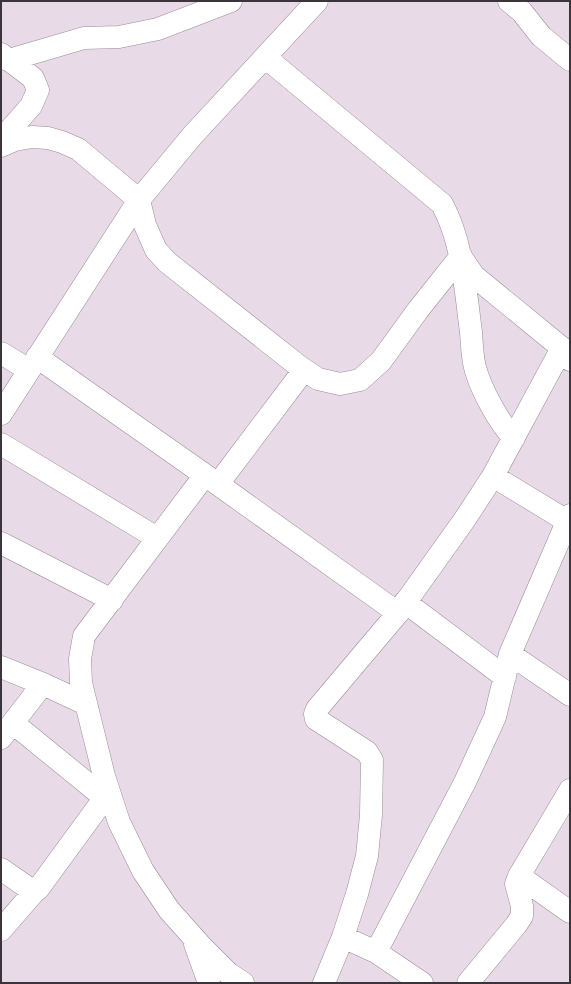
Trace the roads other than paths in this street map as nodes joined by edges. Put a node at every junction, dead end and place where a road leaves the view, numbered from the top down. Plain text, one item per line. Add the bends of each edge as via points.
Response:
1 (231, 1) edge
2 (316, 1) edge
3 (509, 1) edge
4 (4, 57) edge
5 (265, 57) junction
6 (570, 60) edge
7 (1, 140) edge
8 (1, 146) edge
9 (139, 200) junction
10 (461, 256) junction
11 (1, 353) edge
12 (566, 354) edge
13 (33, 363) junction
14 (304, 370) junction
15 (1, 414) edge
16 (514, 438) junction
17 (1, 444) edge
18 (493, 476) junction
19 (212, 479) junction
20 (569, 518) edge
21 (157, 538) junction
22 (1, 543) edge
23 (112, 600) junction
24 (402, 608) junction
25 (510, 654) junction
26 (1, 667) edge
27 (505, 676) junction
28 (43, 684) junction
29 (570, 695) edge
30 (86, 704) junction
31 (7, 731) edge
32 (570, 790) edge
33 (107, 795) junction
34 (1, 869) edge
35 (518, 876) junction
36 (34, 892) junction
37 (570, 912) edge
38 (1, 930) edge
39 (193, 937) junction
40 (342, 937) junction
41 (376, 952) junction
42 (412, 980) edge
43 (209, 983) edge
44 (243, 983) edge
45 (324, 983) edge
46 (468, 983) edge

1 - 4 street via 158,29 119,37 84,38
2 - 5 street
3 - 6 street via 522,12 541,36
4 - 7 street via 32,78 38,90 32,106
5 - 9 street via 192,136
5 - 10 street via 442,204 450,219
8 - 9 street via 32,137 62,142 78,149
9 - 13 street
9 - 14 street via 145,225 156,250 166,262
10 - 12 street via 474,276
10 - 14 street via 381,362 360,380 340,384 318,379
10 - 16 street via 476,371 504,428
11 - 13 street
12 - 16 street
13 - 15 street
13 - 19 street
14 - 19 street
16 - 18 street
17 - 21 street
18 - 20 street
18 - 24 street
19 - 21 street
19 - 24 street
20 - 25 street
21 - 23 street
22 - 23 street
23 - 30 street via 84,636 80,658 81,683
24 - 27 street
24 - 40 street via 314,714 316,719 367,752 372,760 367,856
25 - 27 street
25 - 29 street
26 - 28 street
27 - 41 street via 495,717 465,782
28 - 30 street
28 - 31 street
30 - 33 street
31 - 33 street
32 - 35 street
33 - 36 street
33 - 39 street via 143,871 169,910
34 - 36 street
35 - 37 street
35 - 46 street via 516,884 522,916
36 - 38 street
39 - 43 street
39 - 44 street via 228,973
40 - 41 street
40 - 45 street
41 - 42 street

